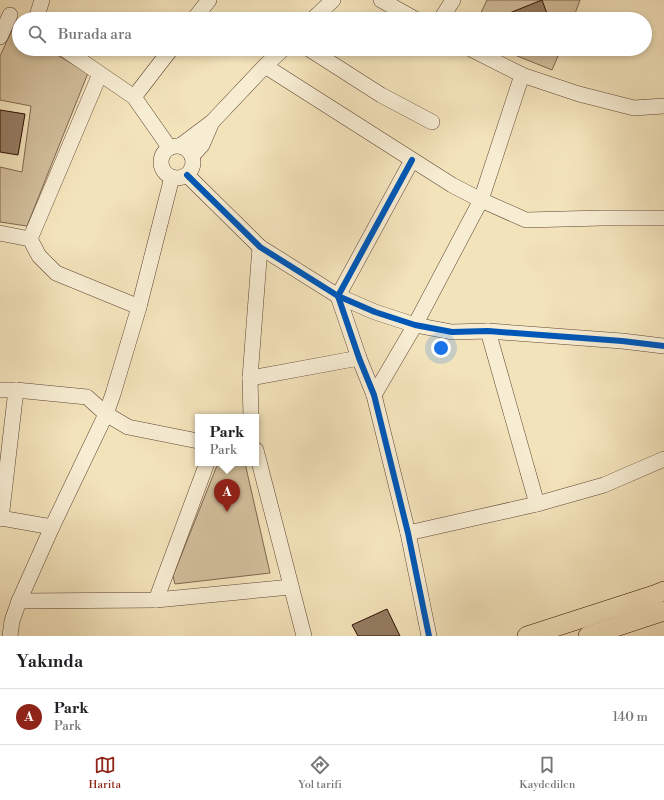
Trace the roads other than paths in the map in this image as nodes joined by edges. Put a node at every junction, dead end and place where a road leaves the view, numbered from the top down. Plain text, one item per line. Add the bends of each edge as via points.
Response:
1 (42, 0) edge
2 (209, 0) edge
3 (333, 0) edge
4 (381, 0) edge
5 (453, 0) edge
6 (38, 12) edge
7 (200, 12) edge
8 (320, 12) edge
9 (402, 12) edge
10 (445, 12) edge
11 (10, 14) edge
12 (0, 37) edge
13 (74, 56) edge
14 (166, 56) edge
15 (276, 56) edge
16 (320, 56) edge
17 (485, 56) edge
18 (265, 66) junction
19 (100, 74) junction
20 (522, 75) junction
21 (134, 97) junction
22 (664, 106) edge
23 (212, 122) junction
24 (432, 122) dead end
25 (175, 147) junction
26 (192, 156) junction
27 (412, 160) junction
28 (187, 175) junction
29 (172, 177) junction
30 (481, 200) junction
31 (664, 218) edge
32 (0, 233) edge
33 (30, 239) junction
34 (260, 247) junction
35 (338, 296) junction
36 (139, 307) junction
37 (415, 325) junction
38 (488, 331) junction
39 (664, 346) edge
40 (359, 358) junction
41 (250, 378) junction
42 (0, 390) edge
43 (16, 390) junction
44 (374, 396) junction
45 (106, 414) junction
46 (251, 414) edge
47 (195, 440) edge
48 (664, 459) edge
49 (259, 462) edge
50 (206, 466) edge
51 (537, 504) junction
52 (0, 518) edge
53 (52, 527) junction
54 (408, 533) junction
55 (291, 587) junction
56 (664, 591) edge
57 (156, 600) junction
58 (19, 601) junction
59 (664, 611) edge
60 (6, 620) edge
61 (10, 636) edge
62 (304, 636) edge
63 (428, 636) edge
64 (528, 636) edge
65 (588, 636) edge

1 - 6 street
2 - 7 street
3 - 8 street
4 - 9 street
5 - 10 street
11 - 12 street
13 - 19 street
14 - 21 street
15 - 18 street
16 - 24 street via 381,95
17 - 20 street
18 - 23 street
18 - 27 street
19 - 21 street
19 - 33 street
20 - 22 street via 579,94 634,108
20 - 30 street
21 - 25 street
23 - 25 street
23 - 26 street via 202,145
25 - 26 street via 185,148
25 - 29 street via 165,151 161,161 164,171
26 - 28 street via 193,166
27 - 30 street
27 - 35 street
28 - 29 street
28 - 34 street
29 - 36 street
30 - 31 street via 526,220
30 - 37 street
32 - 33 street
33 - 36 street via 40,256 56,273
34 - 35 street
34 - 41 street
35 - 37 street
35 - 40 street
36 - 45 street
37 - 38 street via 452,332
37 - 44 street
38 - 39 street
38 - 51 street
40 - 41 street
40 - 44 street
41 - 46 street
42 - 43 street
43 - 45 street via 88,397
43 - 52 street
44 - 54 street
45 - 47 street via 128,428
45 - 53 street
48 - 51 street via 604,485
49 - 55 street
50 - 57 street
51 - 54 street
52 - 53 street
53 - 58 street
54 - 63 street
55 - 57 street
55 - 62 street
56 - 64 main road
57 - 58 street
58 - 60 street
59 - 65 main road
60 - 61 street

